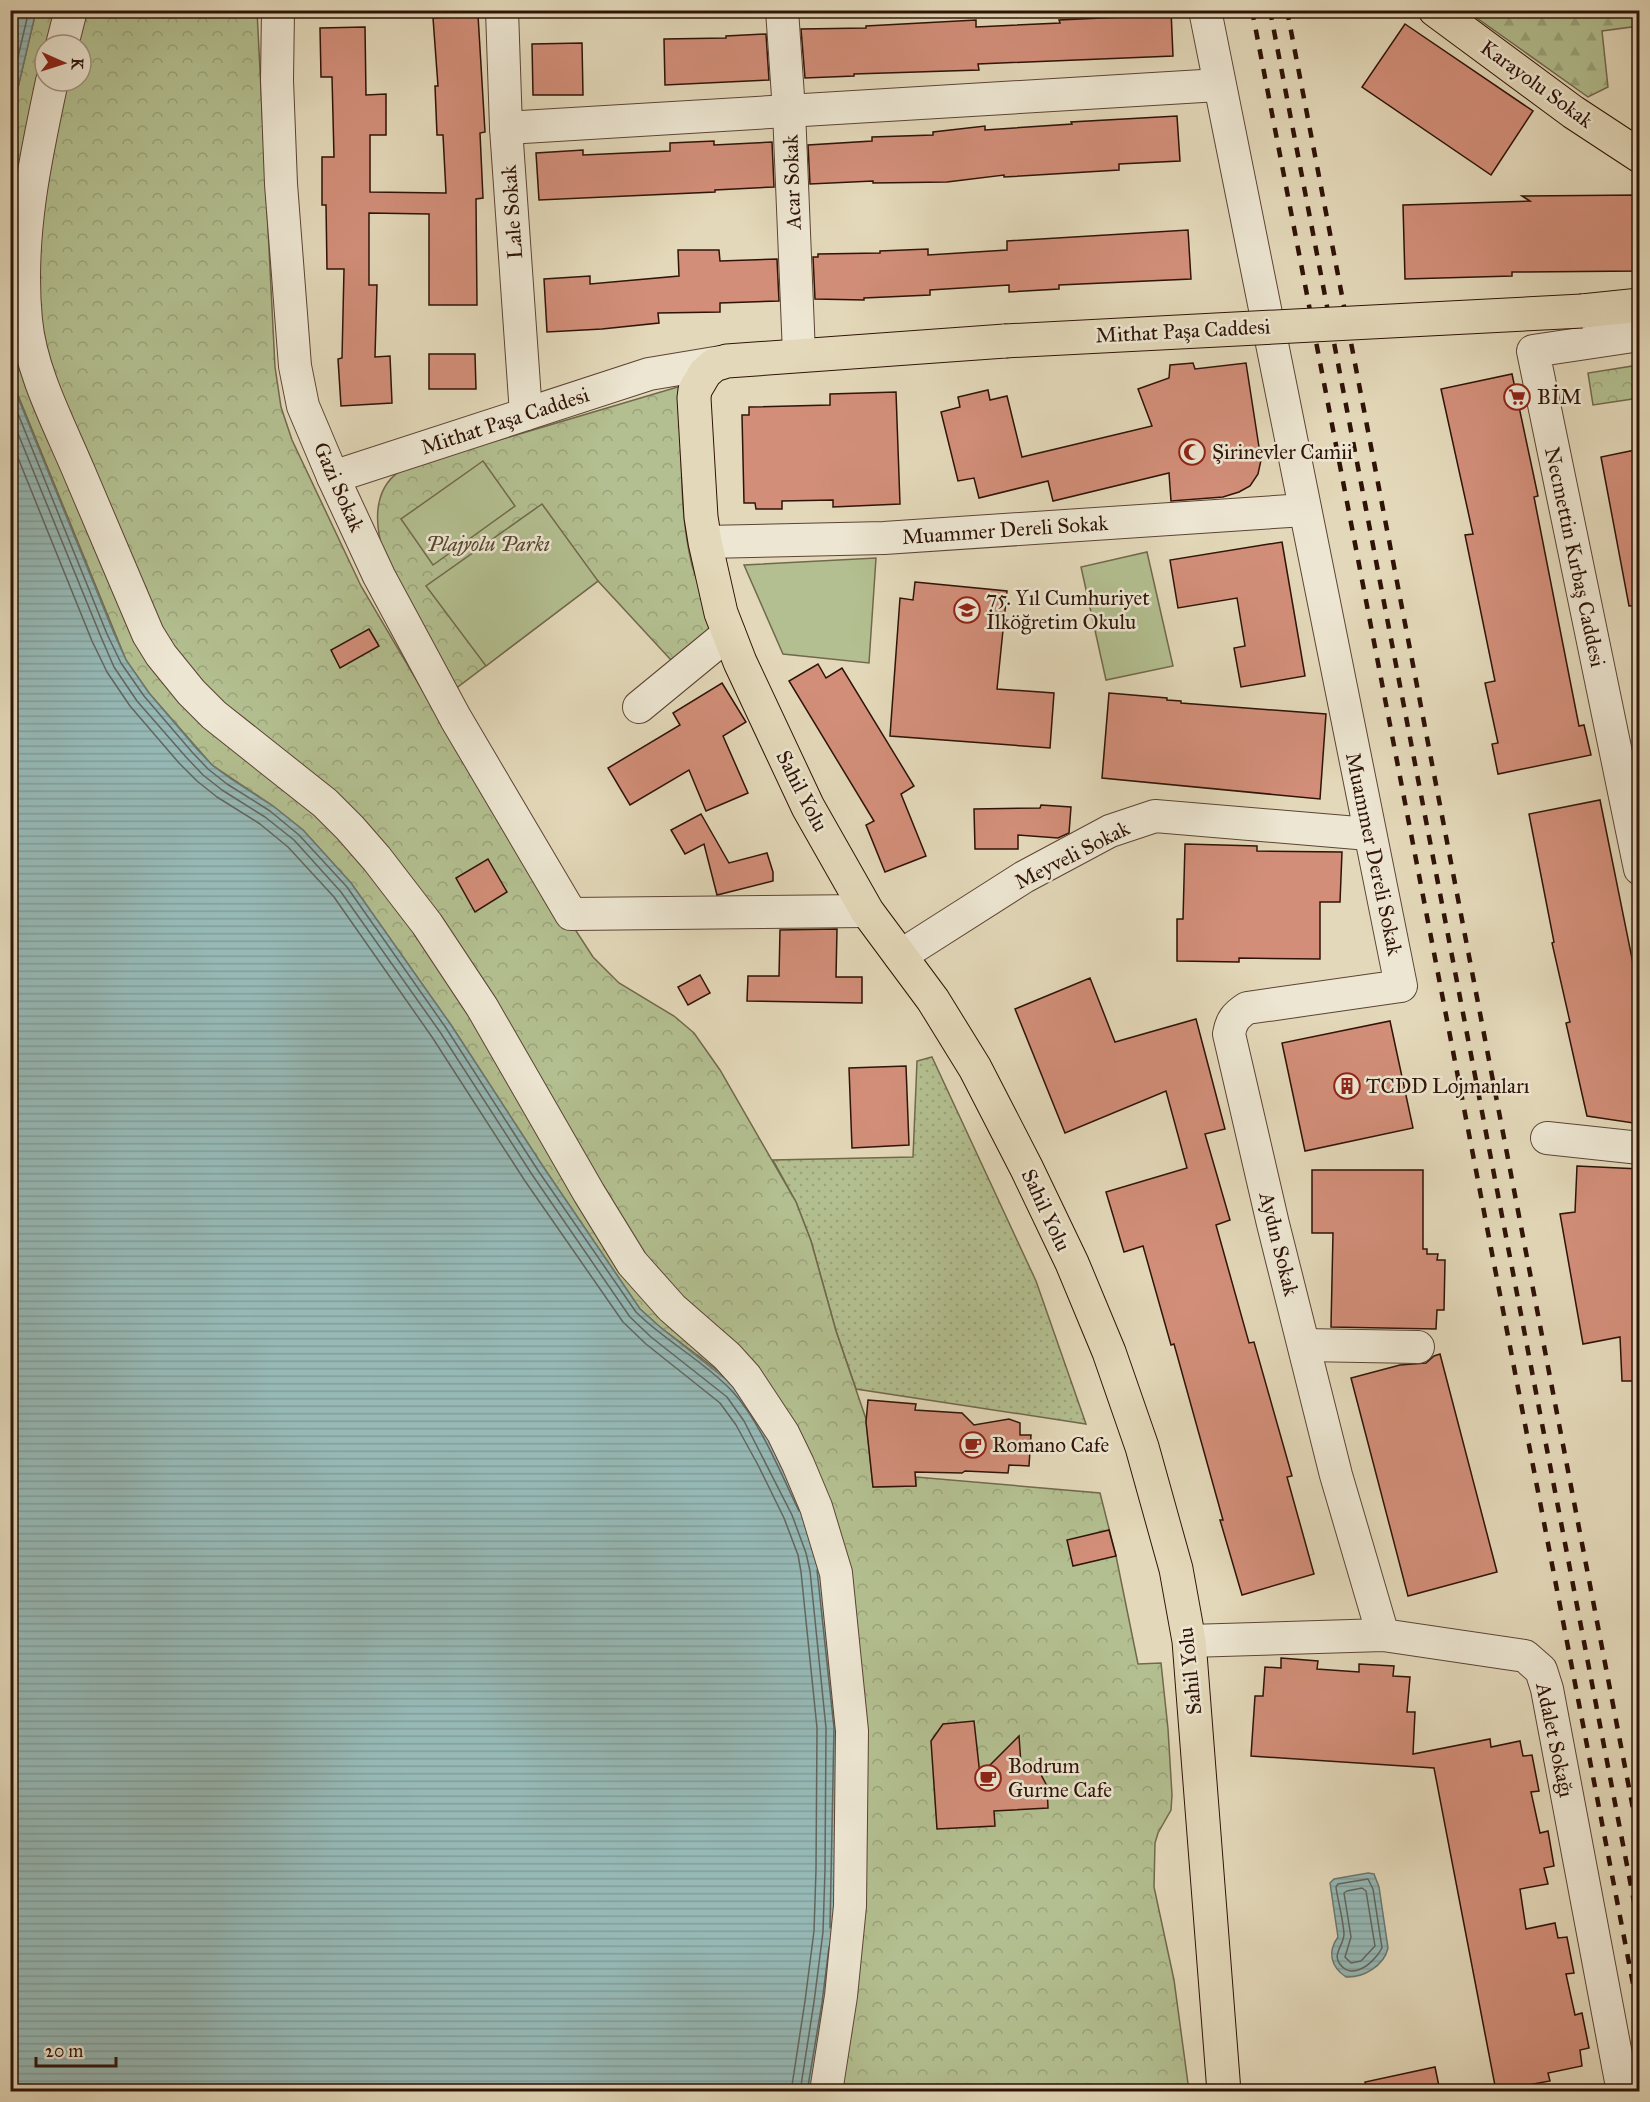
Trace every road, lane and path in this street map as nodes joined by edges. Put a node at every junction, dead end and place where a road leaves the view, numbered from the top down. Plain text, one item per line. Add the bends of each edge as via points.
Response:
1 (71, 10) edge
2 (278, 10) edge
3 (502, 10) edge
4 (782, 10) edge
5 (1205, 10) edge
6 (1435, 10) edge
7 (65, 33) edge
8 (1219, 85) junction
9 (49, 93) edge
10 (789, 111) junction
11 (506, 128) junction
12 (1640, 156) edge
13 (1640, 305) edge
14 (1640, 335) edge
15 (799, 354) junction
16 (687, 379) junction
17 (526, 414) junction
18 (333, 477) junction
19 (1305, 510) junction
20 (705, 542) junction
21 (729, 633) junction
22 (639, 707) dead end
23 (1369, 834) junction
24 (1640, 869) edge
25 (867, 911) junction
26 (900, 956) junction
27 (1401, 987) joint
28 (1547, 1138) dead end
29 (1640, 1148) edge
30 (1304, 1345) junction
31 (1418, 1347) dead end
32 (1383, 1635) junction
33 (1189, 1641) junction
34 (826, 2091) edge
35 (1224, 2091) edge
36 (1623, 2091) edge

1 - 7 street
2 - 18 street, Gazi Sokak via 280,184 294,366 303,406
3 - 11 street, Lale Sokak
4 - 10 street, Acar Sokak
5 - 8 street, Muammer Dereli Sokak
6 - 12 main road, Karayolu Sokak via 1573,112
8 - 10 street
8 - 19 street, Muammer Dereli Sokak
9 - 34 street via 28,205 24,257 26,323 46,395 148,634 161,655 214,716 325,803 350,828 427,924 482,1007 632,1263 672,1308 747,1377 783,1432 816,1507 836,1573 852,1731 850,1906
10 - 11 street
10 - 15 street, Acar Sokak
11 - 17 street, Lale Sokak
13 - 15 main road, Mithat Paşa Caddesi, bridge
14 - 24 street, Necmettin Kırbaş Caddesi via 1533,351
15 - 16 main road, Mithat Paşa Caddesi via 727,361
16 - 17 street, Mithat Paşa Caddesi via 649,374
16 - 20 main road, Sahil Yolu via 693,398
17 - 18 street, Mithat Paşa Caddesi
18 - 25 street, Gazi Sokak via 379,576 456,719 571,914
19 - 20 street, Muammer Dereli Sokak via 884,538
19 - 23 street, Muammer Dereli Sokak
20 - 21 main road, Sahil Yolu
21 - 22 street
21 - 25 main road, Sahil Yolu via 808,807
23 - 26 street, Meyveli Sokak via 1155,816 1110,831 1034,872
23 - 27 street, Muammer Dereli Sokak
25 - 26 main road, Sahil Yolu
26 - 33 main road, Sahil Yolu via 975,1068 1027,1169 1105,1342 1161,1512
27 - 30 street, Aydın Sokak via 1247,1008 1231,1023 1233,1057
28 - 29 street
30 - 31 street
30 - 32 street, Aydın Sokak via 1336,1475
32 - 33 street, Adalet Sokağı
32 - 36 street, Adalet Sokağı via 1525,1656 1541,1670
33 - 35 main road, Sahil Yolu

